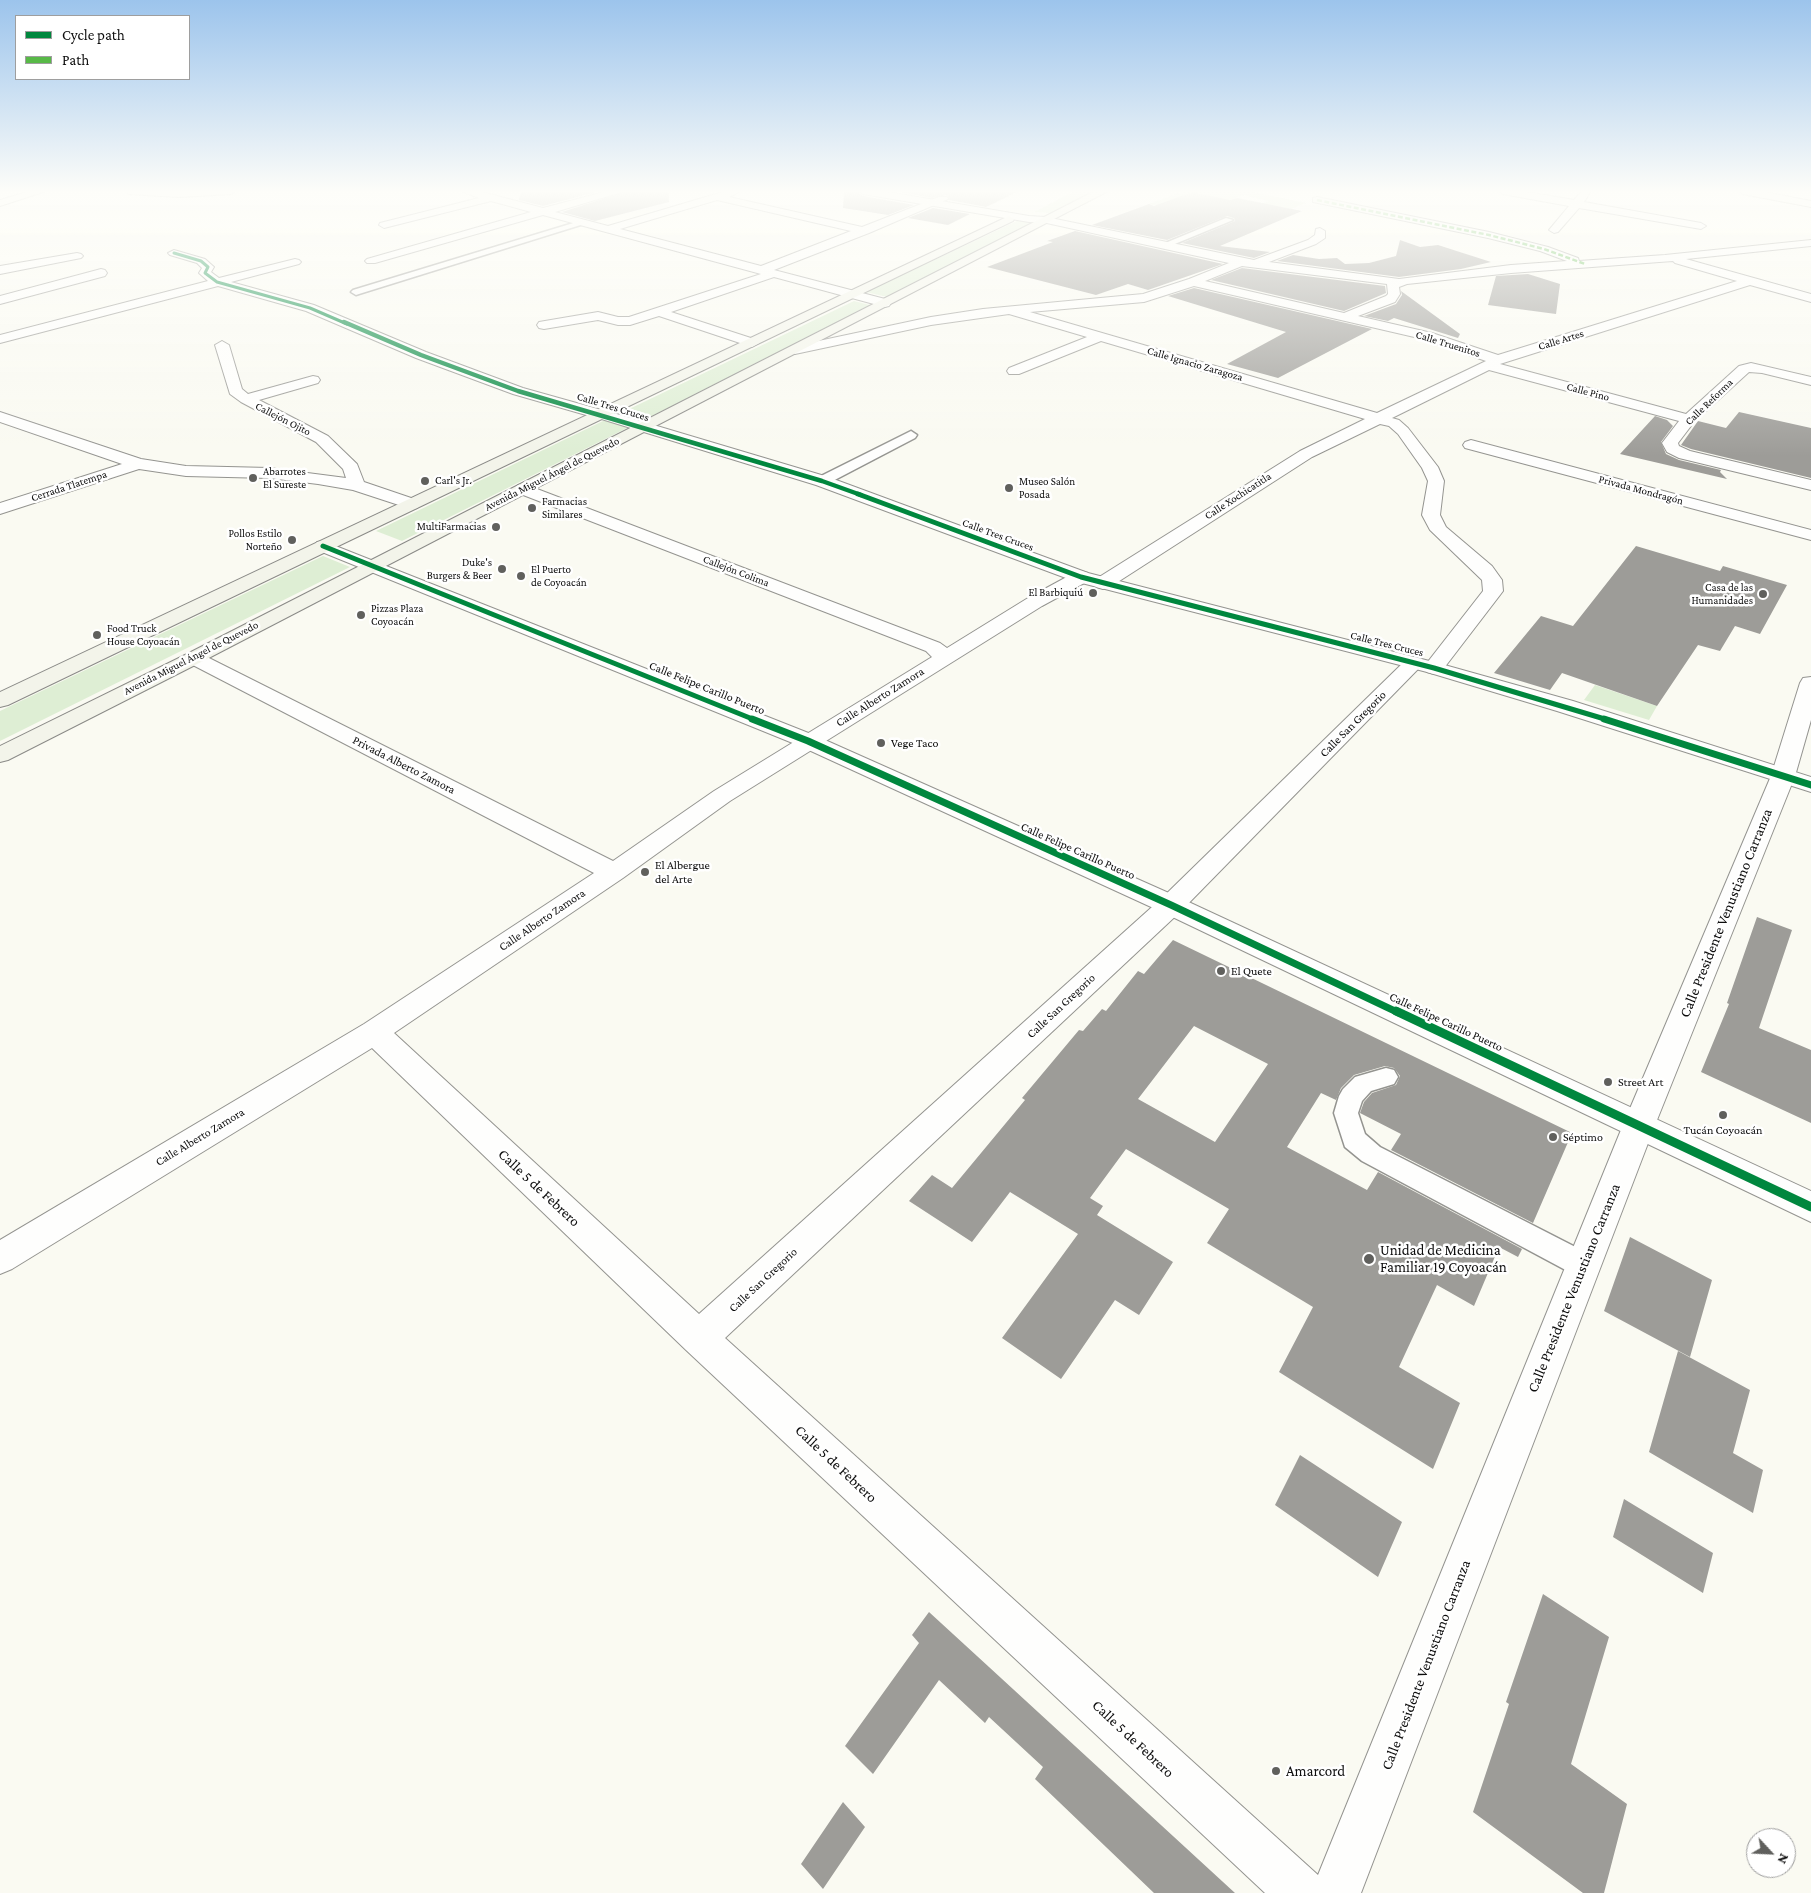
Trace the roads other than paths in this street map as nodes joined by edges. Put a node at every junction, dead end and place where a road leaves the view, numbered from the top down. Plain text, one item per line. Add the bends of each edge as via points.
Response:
1 (77, 279) edge
2 (213, 279) edge
3 (227, 279) edge
4 (397, 279) edge
5 (756, 279) edge
6 (798, 279) edge
7 (880, 279) edge
8 (932, 279) edge
9 (1200, 279) edge
10 (1350, 279) edge
11 (1376, 279) edge
12 (1420, 279) edge
13 (1744, 279) edge
14 (1750, 281) junction
15 (217, 282) junction
16 (1193, 282) junction
17 (1397, 282) junction
18 (356, 292) dead end
19 (849, 294) junction
20 (1811, 298) edge
21 (1391, 299) junction
22 (0, 300) edge
23 (886, 303) junction
24 (1011, 310) junction
25 (657, 311) junction
26 (1345, 317) junction
27 (544, 325) dead end
28 (1100, 337) junction
29 (0, 339) edge
30 (752, 343) junction
31 (222, 345) dead end
32 (795, 350) junction
33 (1493, 363) junction
34 (1014, 371) dead end
35 (313, 380) dead end
36 (1811, 381) edge
37 (246, 399) junction
38 (600, 414) junction
39 (0, 418) edge
40 (1379, 418) junction
41 (1689, 419) junction
42 (643, 428) junction
43 (911, 434) dead end
44 (1471, 445) dead end
45 (138, 464) junction
46 (822, 481) junction
47 (1811, 485) edge
48 (356, 486) junction
49 (524, 489) junction
50 (411, 504) junction
51 (0, 509) edge
52 (1811, 535) edge
53 (324, 546) junction
54 (372, 566) junction
55 (1081, 577) junction
56 (1103, 583) junction
57 (945, 657) junction
58 (194, 658) junction
59 (1424, 665) junction
60 (0, 700) edge
61 (1808, 700) edge
62 (808, 741) junction
63 (0, 755) edge
64 (1782, 776) junction
65 (1811, 785) edge
66 (614, 872) junction
67 (1171, 905) junction
68 (374, 1032) junction
69 (1386, 1077) dead end
70 (1638, 1125) junction
71 (1811, 1207) edge
72 (0, 1258) edge
73 (1583, 1265) junction
74 (699, 1338) junction
75 (1301, 1893) edge
76 (1336, 1893) edge

1 - 22 street
2 - 15 street
3 - 15 street
4 - 18 lane
5 - 25 street
6 - 19 street
7 - 19 main road
8 - 23 main road, Avenida Miguel Ángel de Quevedo
9 - 16 street
10 - 21 street via 1372,287
11 - 17 street
12 - 17 street
13 - 14 street
14 - 20 street
14 - 33 street, Calle Artes
15 - 29 street
15 - 38 street, Calle Tres Cruces via 310,308 421,355 518,391
16 - 24 street via 1132,300
16 - 26 street, Calle Truenitos
17 - 21 street via 1392,287 1394,294
19 - 23 street
19 - 30 main road
21 - 26 street
23 - 32 main road, Avenida Miguel Ángel de Quevedo
24 - 28 street, Calle Ignacio Zaragoza
24 - 32 street via 905,325
25 - 27 street via 624,322 598,316
25 - 30 street
26 - 33 street, Calle Truenitos via 1427,336
28 - 34 street
28 - 40 street, Calle Ignacio Zaragoza
30 - 38 main road
31 - 37 street, Callejón Ojito via 235,391
32 - 42 main road, Avenida Miguel Ángel de Quevedo
33 - 40 street, Calle Artes
33 - 41 street, Calle Pino
35 - 37 street
36 - 41 street, Calle Reforma via 1762,369 1744,369
37 - 48 street, Callejón Ojito via 322,439 351,467
38 - 42 street, Calle Tres Cruces
38 - 50 main road
39 - 45 street
40 - 56 street, Calle Xochicatitla via 1279,469
40 - 59 street, Calle Ignacio Zaragoza via 1394,423 1403,431 1430,467 1436,482 1431,515 1439,530 1492,580 1493,591
41 - 47 street, Calle Reforma via 1670,443 1678,452
42 - 46 street, Calle Tres Cruces
42 - 49 main road, Avenida Miguel Ángel de Quevedo
43 - 46 lane
44 - 52 street, Privada Mondragón
45 - 48 street via 186,471 269,473
45 - 51 street, Cerrada Tlatempa
46 - 55 street, Calle Tres Cruces
48 - 50 street
49 - 54 main road, Avenida Miguel Ángel de Quevedo
49 - 57 street, Callejón Colima via 933,647
50 - 53 main road
53 - 54 street, Calle Felipe Carillo Puerto
53 - 60 main road
54 - 58 main road, Avenida Miguel Ángel de Quevedo
54 - 62 street, Calle Felipe Carillo Puerto
55 - 56 street, Calle Tres Cruces
55 - 57 street, Calle Alberto Zamora
56 - 59 street, Calle Tres Cruces
57 - 62 street, Calle Alberto Zamora
58 - 63 main road, Avenida Miguel Ángel de Quevedo
58 - 66 street, Privada Alberto Zamora
59 - 64 street, Calle Tres Cruces via 1565,706
59 - 67 street, Calle San Gregorio
61 - 64 street, Calle Presidente Venustiano Carranza
62 - 66 street, Calle Alberto Zamora via 722,796
62 - 67 street, Calle Felipe Carillo Puerto
64 - 65 street, Calle Tres Cruces
64 - 70 street, Calle Presidente Venustiano Carranza
66 - 68 street, Calle Alberto Zamora
67 - 70 street, Calle Felipe Carillo Puerto
67 - 74 street, Calle San Gregorio
68 - 72 street, Calle Alberto Zamora
68 - 74 street, Calle 5 de Febrero
69 - 73 lane via 1363,1084 1351,1096 1346,1113 1354,1140 1379,1158
70 - 71 street, Calle Felipe Carillo Puerto
70 - 73 street, Calle Presidente Venustiano Carranza
73 - 76 street, Calle Presidente Venustiano Carranza
74 - 75 street, Calle 5 de Febrero

